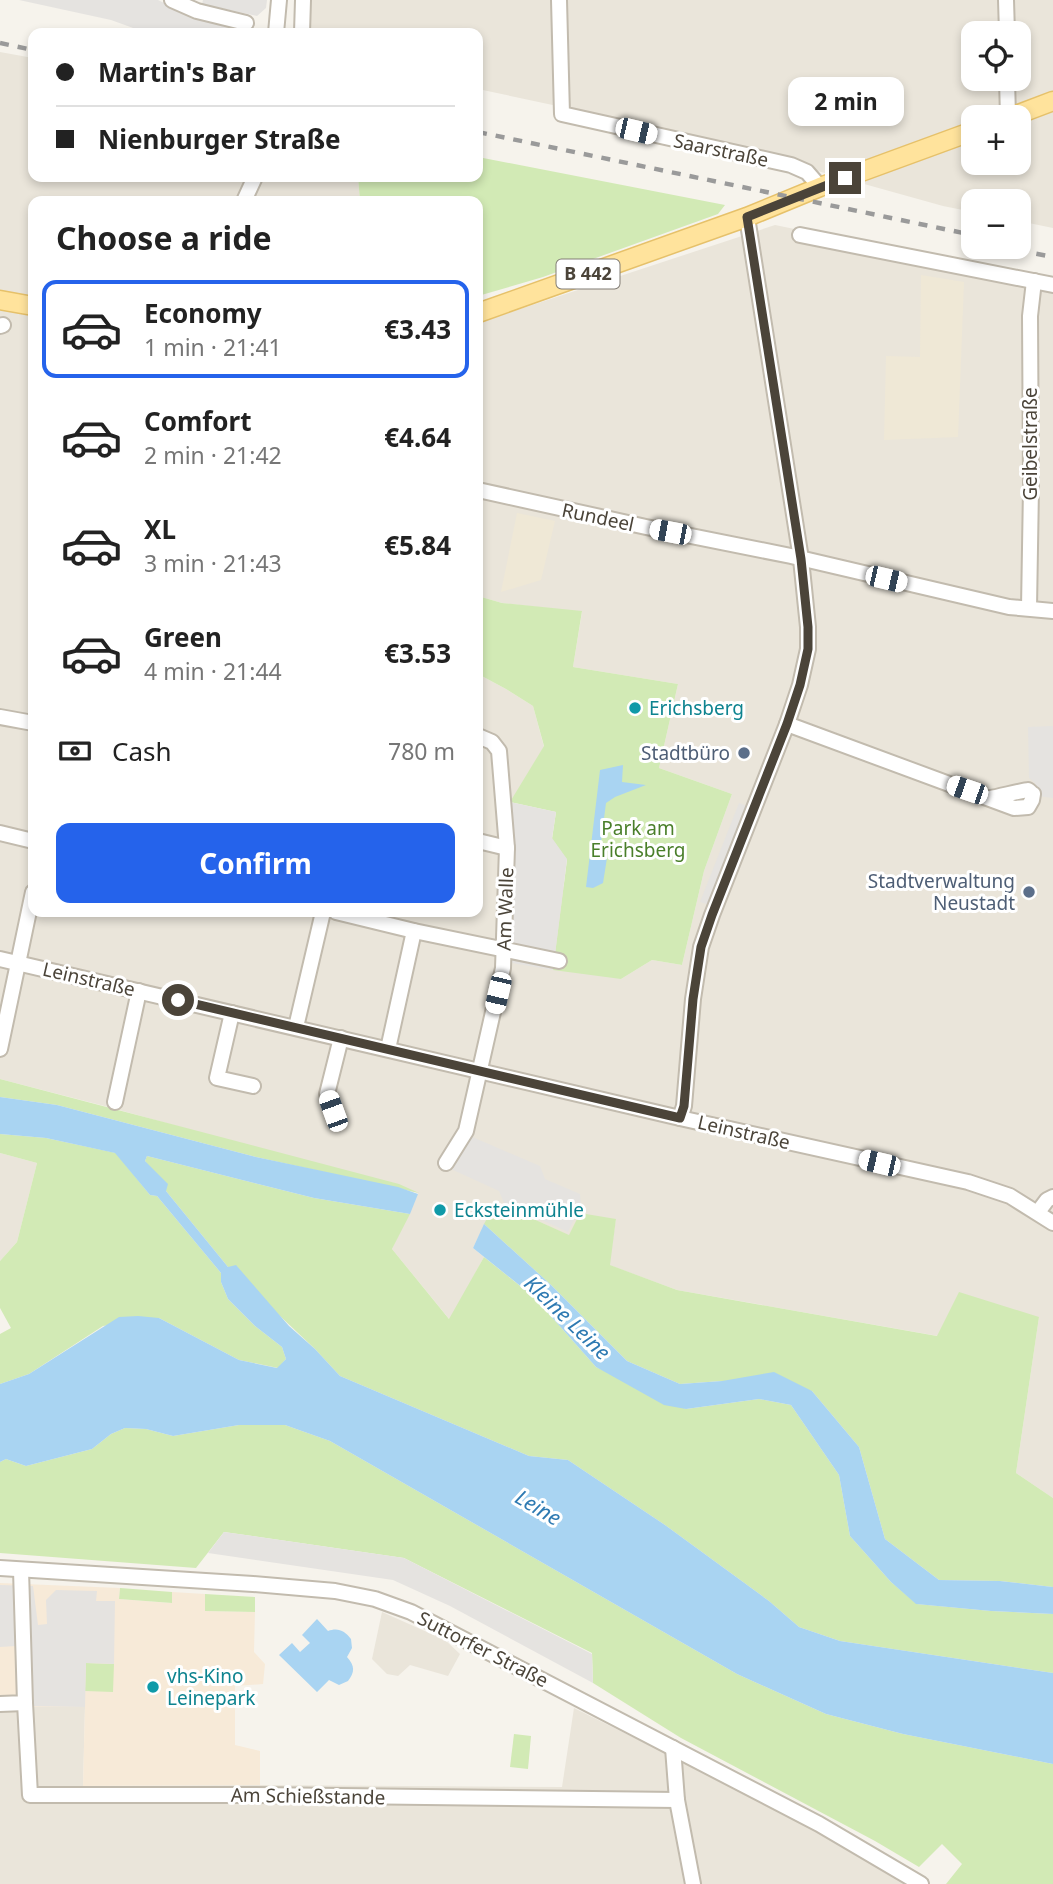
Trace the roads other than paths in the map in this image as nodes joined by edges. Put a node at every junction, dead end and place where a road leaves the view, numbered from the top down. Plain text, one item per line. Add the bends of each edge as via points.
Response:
1 (172, 0) edge
2 (279, 0) edge
3 (303, 0) edge
4 (559, 0) edge
5 (1006, 0) edge
6 (197, 5) edge
7 (1007, 21) edge
8 (246, 23) dead end
9 (276, 28) edge
10 (302, 28) edge
11 (1053, 101) edge
12 (1031, 109) edge
13 (961, 135) edge
14 (820, 187) junction
15 (747, 217) junction
16 (800, 235) dead end
17 (1034, 281) junction
18 (1053, 285) edge
19 (0, 300) edge
20 (28, 305) edge
21 (483, 311) edge
22 (483, 491) edge
23 (801, 559) junction
24 (1029, 608) junction
25 (1053, 611) edge
26 (0, 717) edge
27 (28, 722) edge
28 (787, 724) junction
29 (483, 739) edge
30 (991, 798) dead end
31 (0, 833) edge
32 (28, 840) edge
33 (483, 842) edge
34 (507, 848) junction
35 (28, 916) edge
36 (322, 917) edge
37 (356, 917) edge
38 (414, 931) junction
39 (503, 949) junction
40 (0, 959) edge
41 (559, 961) dead end
42 (18, 963) junction
43 (139, 991) junction
44 (232, 1013) junction
45 (296, 1027) junction
46 (341, 1038) junction
47 (0, 1049) edge
48 (388, 1049) junction
49 (480, 1070) junction
50 (253, 1086) dead end
51 (115, 1102) dead end
52 (333, 1111) dead end
53 (680, 1118) junction
54 (446, 1163) dead end
55 (1053, 1197) edge
56 (1038, 1212) junction
57 (1053, 1223) edge
58 (0, 1568) edge
59 (21, 1570) junction
60 (25, 1703) junction
61 (0, 1704) edge
62 (673, 1748) junction
63 (677, 1800) junction
64 (693, 1884) edge
65 (920, 1884) edge

1 - 6 street
2 - 9 street
3 - 10 street
4 - 14 street, Saarstraße via 562,114 791,165 807,172
5 - 7 street
6 - 8 street
11 - 12 main road
13 - 14 main road, B 442
14 - 15 main road, B 442
15 - 21 main road, B 442
15 - 23 street
16 - 17 street
17 - 18 street
17 - 24 street, Geibelstraße
19 - 20 main road
22 - 23 street, Rundeel
23 - 24 street, Rundeel
23 - 28 street via 808,649
24 - 25 street, Rundeel
26 - 27 street
28 - 30 street
28 - 53 street via 701,947
29 - 34 street, Am Walle via 499,751
31 - 32 street
33 - 34 street
34 - 39 street, Am Walle
35 - 42 street
36 - 45 street
37 - 38 street
38 - 39 street
38 - 48 street
39 - 41 street
39 - 49 street, Am Walle via 503,968
40 - 42 street, Leinstraße
42 - 43 street, Leinstraße
42 - 47 street
43 - 44 street, Leinstraße
43 - 51 street
44 - 45 street, Leinstraße
44 - 50 street via 217,1078
45 - 46 street, Leinstraße
46 - 48 street, Leinstraße
46 - 52 street via 327,1094
48 - 49 street, Leinstraße
49 - 53 street, Leinstraße
49 - 54 street, Am Walle via 466,1131
53 - 56 street, Leinstraße via 968,1182 1010,1196
55 - 56 street
56 - 57 street, Leinstraße
58 - 59 street, Suttorfer Straße
59 - 60 street
59 - 62 street, Suttorfer Straße via 253,1584 375,1599 411,1612
60 - 61 street
60 - 63 street, Am Schießstande via 30,1795
62 - 63 street
62 - 65 street, Suttorfer Straße via 819,1824
63 - 64 street

